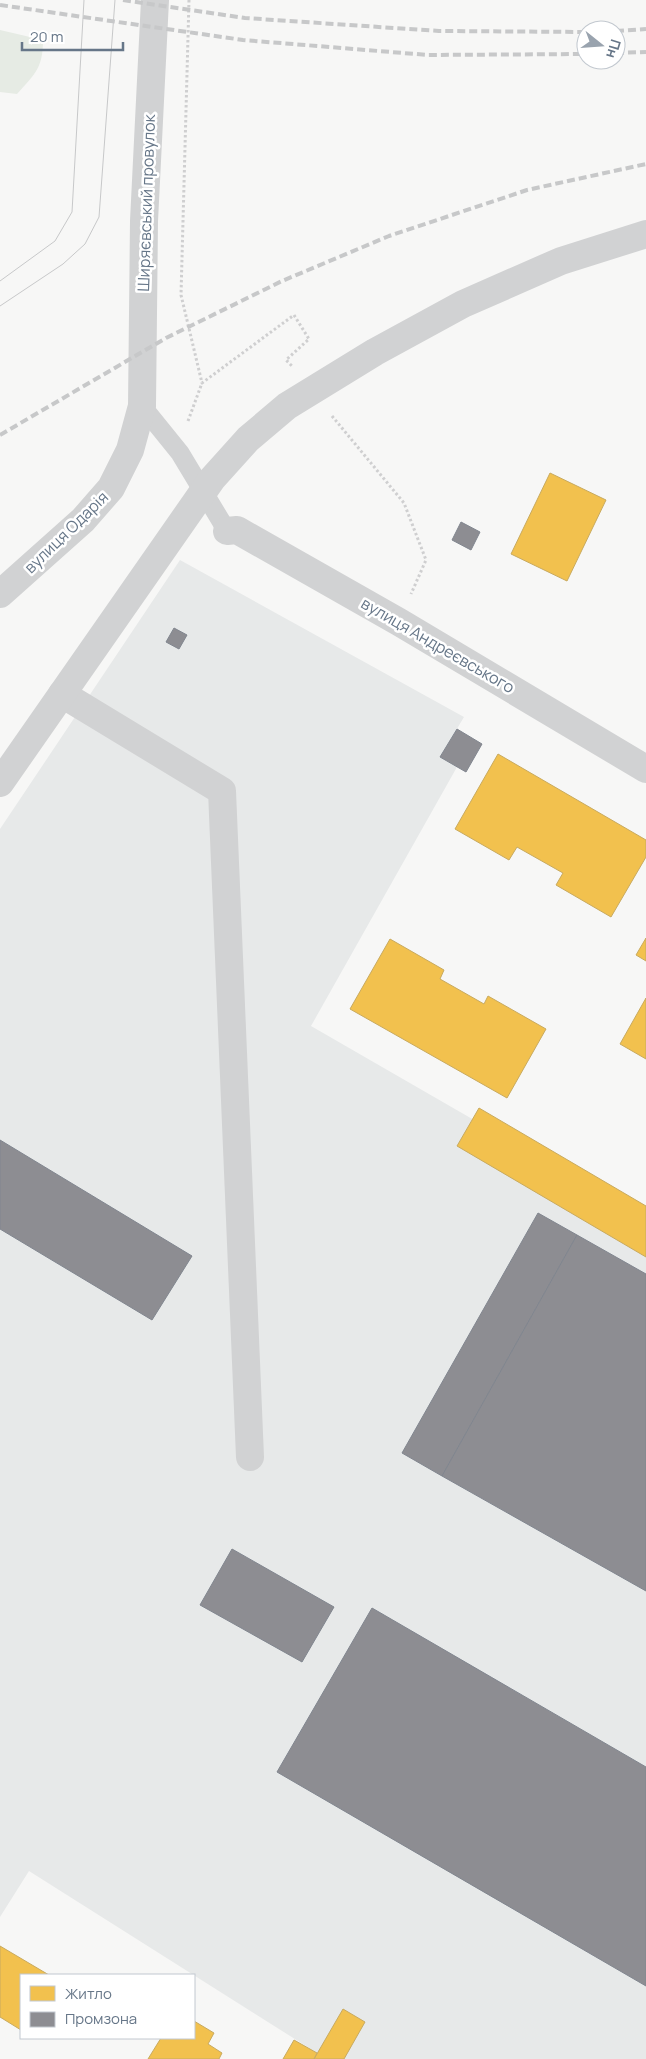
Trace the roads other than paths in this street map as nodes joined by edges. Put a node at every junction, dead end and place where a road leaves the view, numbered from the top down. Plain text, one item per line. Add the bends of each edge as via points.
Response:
1 (155, 0) edge
2 (646, 234) edge
3 (142, 406) junction
4 (203, 493) junction
5 (227, 531) joint
6 (0, 594) edge
7 (62, 694) junction
8 (646, 769) edge
9 (4, 777) edge
10 (250, 1457) dead end

1 - 3 street, Ширяєвський провулок via 144,221
2 - 4 street via 561,261 463,304 375,352 287,406 248,438 212,478
3 - 4 lane via 180,453
3 - 6 street, вулиця Одарія via 130,450 111,488 83,520
4 - 5 lane
4 - 7 street
5 - 8 street, вулиця Андреєвського via 237,530 399,622
7 - 9 street
7 - 10 street via 222,791

